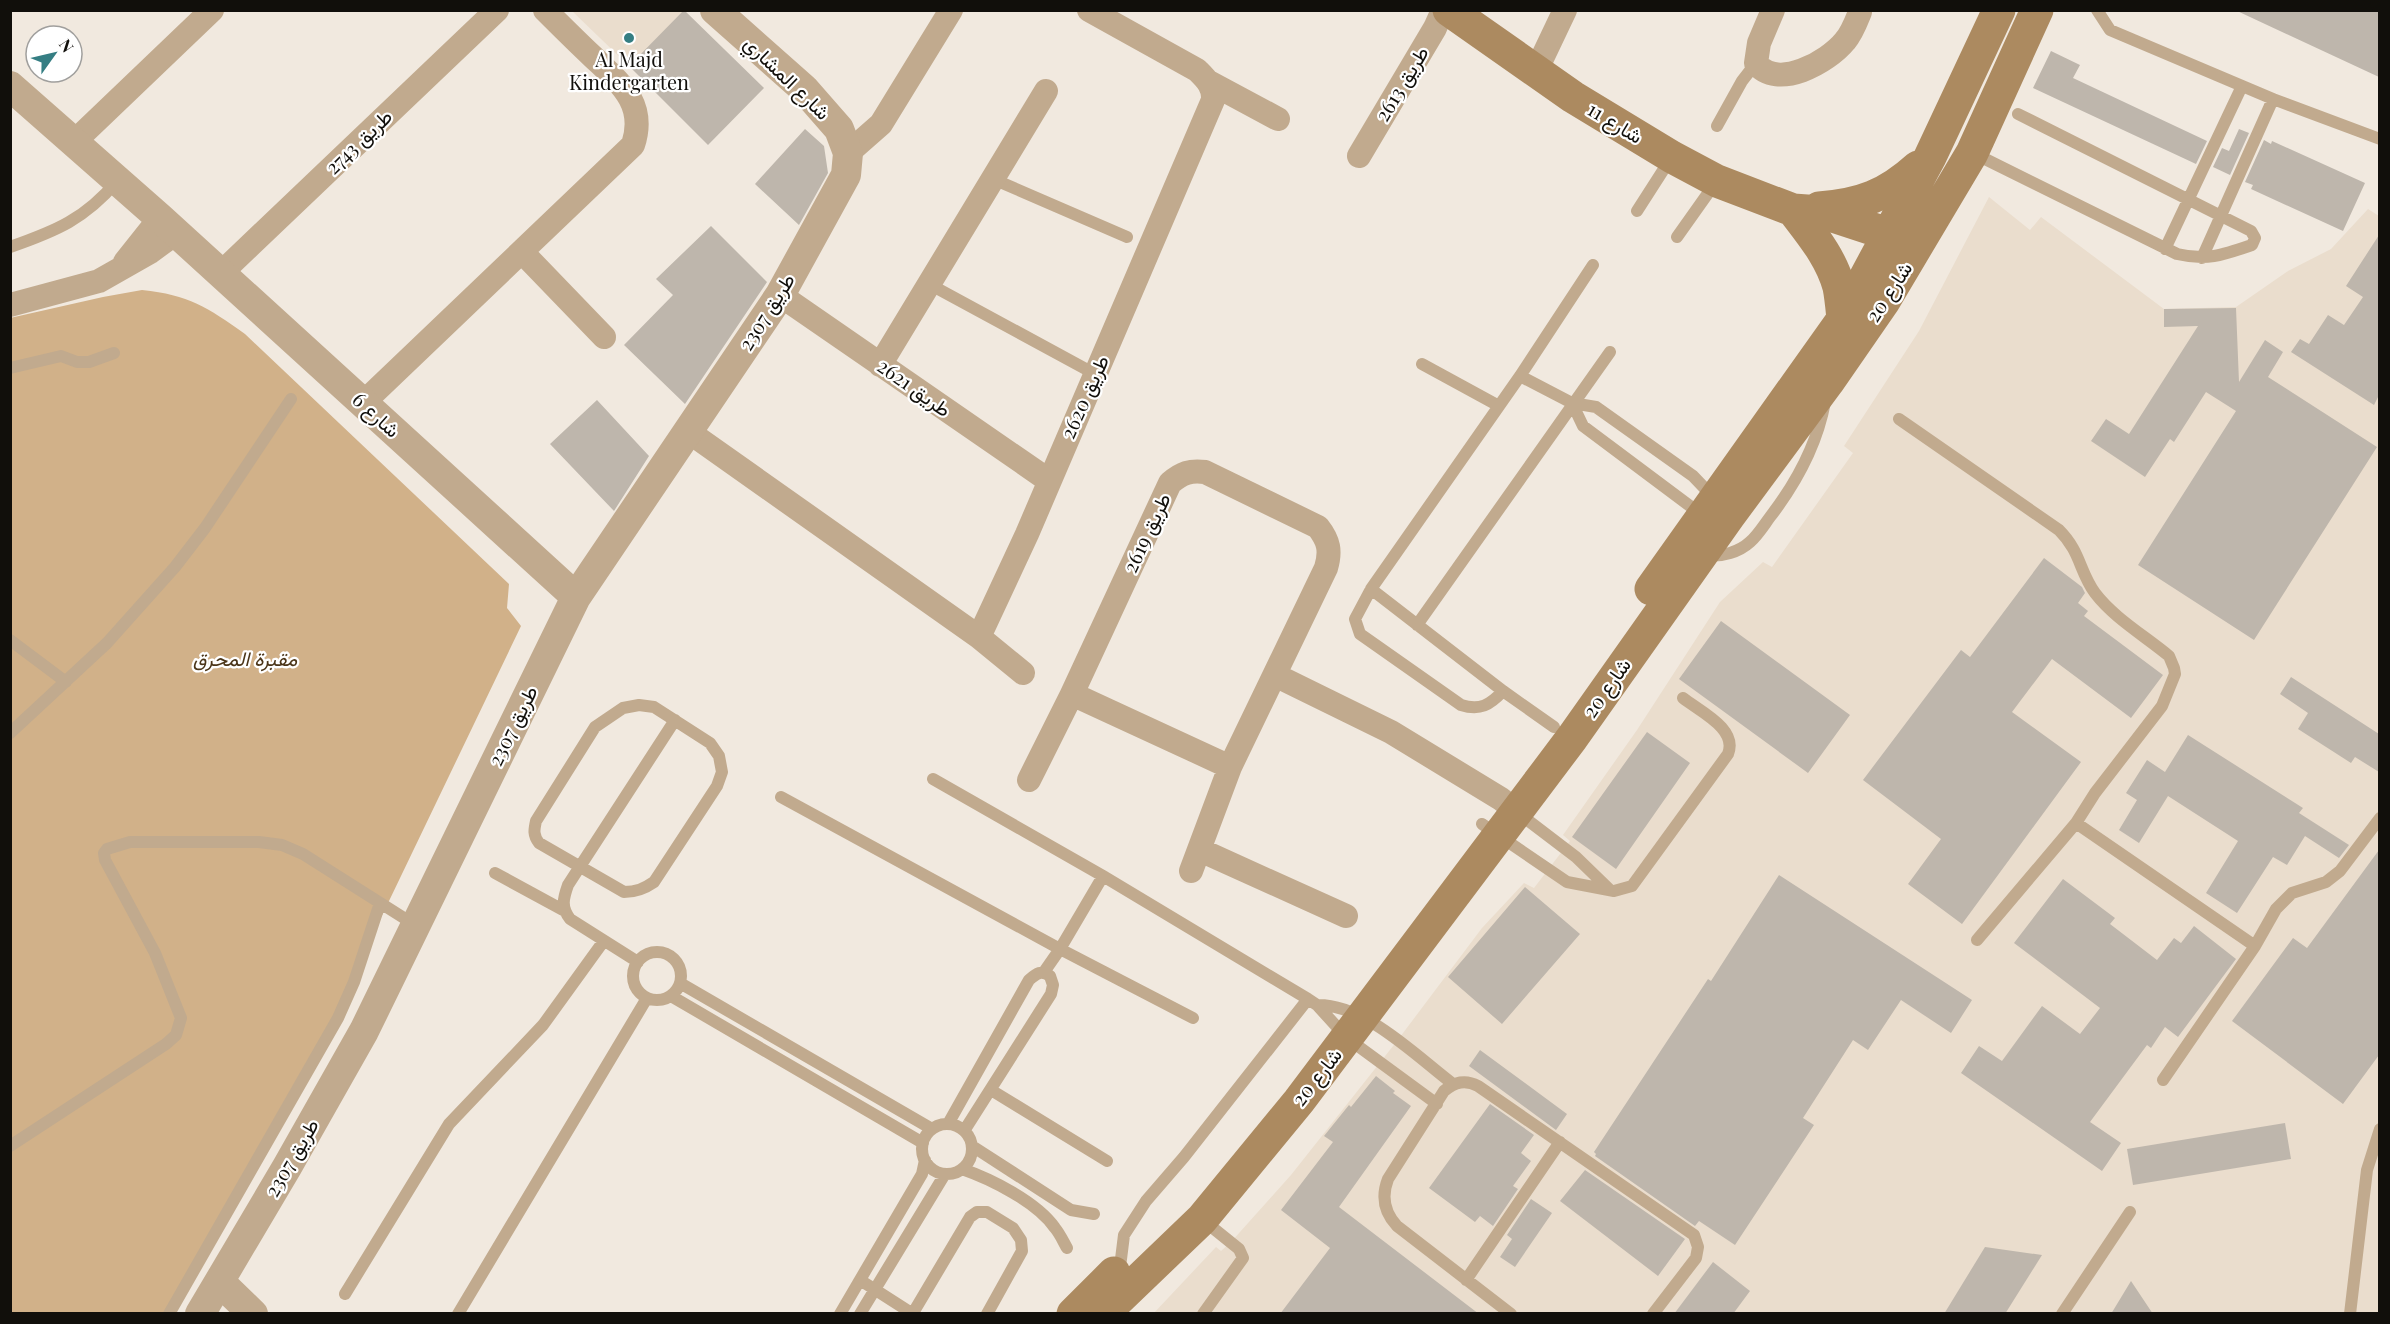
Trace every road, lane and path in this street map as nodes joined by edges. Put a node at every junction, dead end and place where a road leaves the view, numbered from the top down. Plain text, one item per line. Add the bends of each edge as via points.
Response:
1 (212, 10) edge
2 (497, 10) edge
3 (545, 10) edge
4 (715, 10) edge
5 (951, 10) edge
6 (1089, 10) edge
7 (1443, 10) edge
8 (1449, 10) edge
9 (1565, 10) edge
10 (1773, 10) edge
11 (1999, 10) edge
12 (2037, 10) edge
13 (2097, 10) edge
14 (1860, 12) dead end
15 (1756, 63) junction
16 (1536, 71) junction
17 (1209, 82) junction
18 (10, 86) edge
19 (2242, 86) junction
20 (1046, 91) dead end
21 (2273, 99) junction
22 (2018, 114) dead end
23 (1278, 119) dead end
24 (1717, 126) dead end
25 (2379, 139) edge
26 (74, 142) junction
27 (848, 153) junction
28 (1972, 153) junction
29 (1359, 156) dead end
30 (1930, 157) junction
31 (1672, 158) junction
32 (993, 179) junction
33 (117, 180) junction
34 (1717, 181) junction
35 (2188, 200) junction
36 (1793, 210) junction
37 (1637, 211) dead end
38 (2220, 216) junction
39 (168, 226) junction
40 (1127, 237) dead end
41 (1677, 237) dead end
42 (10, 247) edge
43 (1900, 247) junction
44 (2165, 249) junction
45 (522, 252) junction
46 (2202, 258) junction
47 (1593, 265) dead end
48 (220, 273) junction
49 (929, 284) junction
50 (780, 295) junction
51 (10, 305) edge
52 (1843, 319) junction
53 (604, 337) dead end
54 (1610, 352) dead end
55 (114, 353) dead end
56 (880, 364) junction
57 (1422, 364) dead end
58 (10, 368) edge
59 (1095, 374) junction
60 (1520, 376) junction
61 (1828, 382) junction
62 (291, 399) dead end
63 (363, 403) junction
64 (1572, 403) junction
65 (1499, 406) junction
66 (1899, 419) dead end
67 (689, 432) junction
68 (1048, 480) junction
69 (1715, 510) junction
70 (1703, 554) junction
71 (1371, 589) junction
72 (576, 597) junction
73 (1417, 625) junction
74 (979, 637) junction
75 (10, 640) edge
76 (1023, 673) dead end
77 (1275, 675) junction
78 (66, 682) junction
79 (1503, 691) junction
80 (1072, 694) junction
81 (1683, 698) dead end
82 (675, 720) junction
83 (1563, 732) junction
84 (10, 733) edge
85 (1230, 767) junction
86 (933, 779) dead end
87 (1029, 780) dead end
88 (781, 797) dead end
89 (1500, 818) junction
90 (2379, 818) edge
91 (2076, 823) junction
92 (580, 867) junction
93 (495, 873) dead end
94 (1103, 876) junction
95 (1610, 890) junction
96 (380, 903) junction
97 (563, 910) junction
98 (1346, 916) dead end
99 (415, 925) junction
100 (1977, 940) dead end
101 (603, 942) junction
102 (2255, 946) junction
103 (1060, 949) junction
104 (638, 962) junction
105 (1044, 972) junction
106 (680, 983) junction
107 (671, 996) junction
108 (647, 998) junction
109 (1336, 1016) junction
110 (1193, 1018) dead end
111 (2163, 1080) dead end
112 (1453, 1084) junction
113 (991, 1090) junction
114 (1437, 1104) junction
115 (948, 1124) junction
116 (932, 1129) junction
117 (2379, 1129) edge
118 (964, 1131) junction
119 (1560, 1142) junction
120 (923, 1143) junction
121 (10, 1146) edge
122 (972, 1146) junction
123 (925, 1160) junction
124 (1107, 1161) dead end
125 (962, 1169) junction
126 (945, 1174) junction
127 (2130, 1212) dead end
128 (1094, 1214) dead end
129 (1202, 1219) junction
130 (1067, 1248) dead end
131 (860, 1280) junction
132 (1466, 1280) junction
133 (220, 1282) junction
134 (876, 1290) junction
135 (345, 1294) dead end
136 (206, 1312) edge
137 (913, 1313) edge
138 (169, 1314) edge
139 (253, 1314) edge
140 (458, 1314) edge
141 (840, 1314) edge
142 (860, 1314) edge
143 (987, 1314) edge
144 (1073, 1314) edge
145 (1103, 1314) edge
146 (1203, 1314) edge
147 (1511, 1314) edge
148 (1653, 1314) edge
149 (2062, 1314) edge
150 (2350, 1314) edge

1 - 26 street
2 - 48 street, طريق 2743
3 - 45 street via 626,89 637,115 638,130 633,145
4 - 27 street, شارع المشاري via 804,89 839,129
5 - 27 street via 881,124
6 - 17 street via 1197,70
7 - 29 street, طريق 2613
8 - 16 main road, شارع 11
9 - 16 street
10 - 15 street via 1756,50
11 - 30 main road, شارع 20
12 - 28 main road, شارع 20
13 - 19 lane via 2110,30
14 - 15 street via 1847,39 1818,63 1773,75
15 - 24 lane
16 - 31 main road, شارع 11
17 - 23 street
17 - 59 street, طريق 2620 via 1213,100
18 - 26 street, شارع 6
19 - 21 lane
19 - 35 lane
20 - 32 street
21 - 25 lane
21 - 38 lane
22 - 35 lane
26 - 33 street, شارع 6
27 - 50 street, طريق 2307 via 846,175 839,191
28 - 43 main road, شارع 20
28 - 44 lane
30 - 36 main road via 1900,183 1869,200
30 - 43 main road, شارع 20
31 - 34 main road, شارع 11
31 - 37 lane
32 - 40 lane
32 - 49 street
33 - 39 street, شارع 6
33 - 42 lane via 72,222
34 - 36 main road, شارع 11
34 - 41 lane
35 - 38 lane
35 - 44 lane
36 - 43 main road, شارع 11 via 1819,230
36 - 52 main road via 1832,268
38 - 46 lane
38 - 46 lane via 2251,231 2254,242 2217,257
39 - 48 street, شارع 6
39 - 51 street via 150,252 87,285
43 - 52 main road, شارع 20
43 - 61 main road, شارع 20
44 - 46 lane
45 - 53 street
45 - 63 street
47 - 60 lane
48 - 63 street, شارع 6
49 - 56 street
49 - 59 lane
50 - 56 street, طريق 2621
50 - 67 street, طريق 2307
52 - 69 main road, شارع 20
54 - 64 lane
55 - 58 lane via 88,362 61,356
56 - 68 street, طريق 2621
57 - 65 lane
59 - 68 street, طريق 2620
60 - 64 lane
60 - 65 lane
61 - 69 main road, شارع 20
61 - 70 lane via 1823,416 1811,452 1784,499 1750,543 1728,554
62 - 78 lane via 175,567
63 - 72 street, شارع 6
64 - 69 lane via 1583,426
64 - 69 lane via 1596,408 1693,476
64 - 73 lane
65 - 71 lane
66 - 91 lane via 2059,530 2073,546 2097,596 2172,662 2175,674 2162,706 2094,793
67 - 72 street, طريق 2307
67 - 74 street
68 - 74 street, طريق 2620
69 - 70 main road, شارع 20
69 - 83 main road, شارع 20
70 - 83 main road, شارع 20
71 - 73 lane
71 - 79 lane via 1356,619 1360,634 1461,705 1485,707
72 - 99 street, طريق 2307
73 - 79 lane
74 - 76 street
75 - 78 lane
77 - 80 street, طريق 2619 via 1326,568 1330,554 1327,539 1318,527 1205,472 1192,471 1170,483
77 - 85 street, طريق 2619
77 - 89 street via 1391,732
78 - 84 lane
79 - 83 lane
80 - 85 street
80 - 87 street, طريق 2619
81 - 95 lane via 1726,732 1731,741 1728,754 1638,882 1626,890
82 - 92 lane
82 - 92 lane via 654,707 639,705 623,708 595,727 534,828 539,843
82 - 92 lane via 710,743 719,756 722,772 717,786 654,882 644,889 624,892
83 - 89 main road, شارع 20
85 - 98 street, طريق 2619 via 1196,860
86 - 94 lane
88 - 103 lane
89 - 95 lane via 1576,857
89 - 95 lane via 1567,882
89 - 109 main road, شارع 20
90 - 102 lane via 2334,876 2284,900
91 - 100 lane
91 - 102 lane
92 - 97 lane via 563,898
93 - 97 lane
94 - 103 lane
94 - 109 lane
96 - 99 lane
96 - 121 lane via 303,854 271,842 130,842 107,849 105,860 169,985 181,1018 179,1029 166,1044
96 - 138 lane via 338,1018
97 - 101 lane
99 - 133 street, طريق 2307 via 364,1031
101 - 104 lane
101 - 135 lane via 543,1025 449,1124
102 - 111 lane
103 - 105 lane
103 - 110 lane
104 - 106 lane via 652,953 668,955 679,967
104 - 108 lane via 634,970 636,986
105 - 113 lane via 1053,985 1051,994
105 - 115 lane via 1029,980
106 - 107 lane
106 - 116 lane
107 - 108 lane
107 - 120 lane
108 - 140 lane
109 - 112 lane
109 - 114 lane
109 - 129 main road, شارع 20 via 1292,1110
109 - 144 main road, شارع 20 via 1285,1090 1185,1205
112 - 114 lane
112 - 119 lane via 1473,1083
113 - 118 lane
113 - 124 lane
114 - 132 lane via 1388,1179 1384,1204 1397,1226
115 - 116 lane
115 - 118 lane
116 - 120 lane
117 - 150 lane via 2367,1170
118 - 122 lane
119 - 132 lane
119 - 148 lane via 1694,1234 1696,1258
120 - 123 lane
122 - 125 lane via 968,1163
122 - 128 lane via 1071,1210
123 - 126 lane
123 - 131 lane via 922,1174
125 - 126 lane
125 - 130 lane via 1026,1202 1055,1227
126 - 134 lane
127 - 149 lane
129 - 145 main road, شارع 20
129 - 146 lane via 1239,1249 1243,1258
131 - 134 lane
131 - 141 lane
132 - 147 lane
133 - 136 street, طريق 2307
133 - 139 street
134 - 137 lane
134 - 142 lane
137 - 143 lane via 970,1217 987,1212 1018,1232 1022,1251

